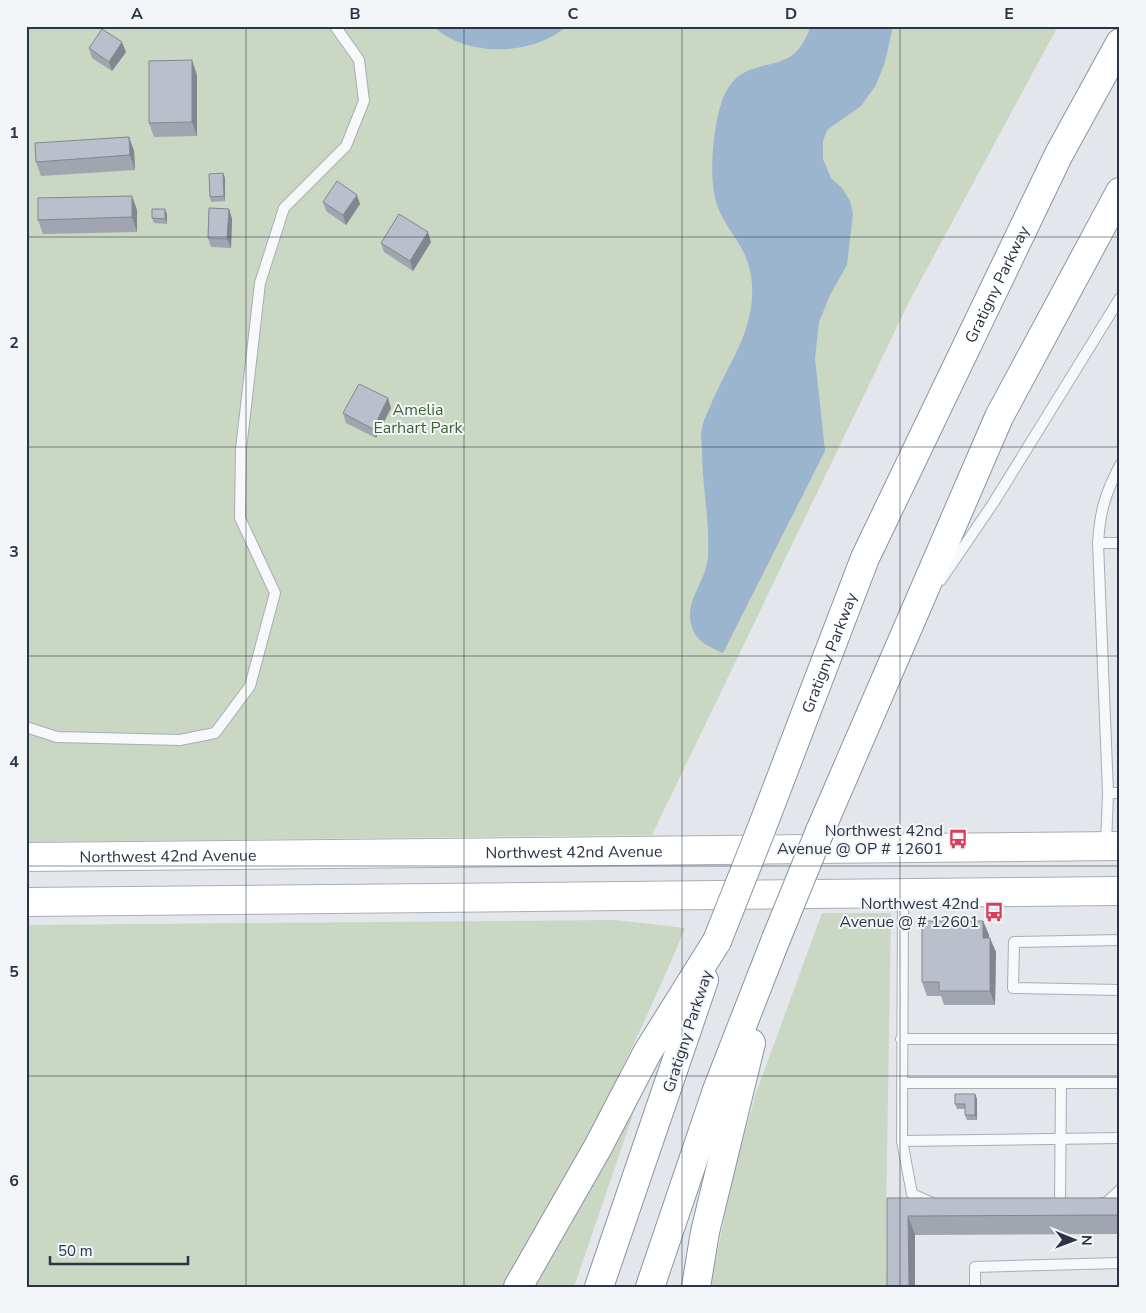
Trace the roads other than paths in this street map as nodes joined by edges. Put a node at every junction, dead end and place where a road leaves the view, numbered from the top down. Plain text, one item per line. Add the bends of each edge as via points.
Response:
1 (335, 26) edge
2 (1120, 43) edge
3 (1120, 192) edge
4 (1120, 298) edge
5 (1120, 465) edge
6 (1098, 543) junction
7 (1120, 543) edge
8 (903, 637) junction
9 (26, 727) edge
10 (1108, 793) junction
11 (1120, 793) edge
12 (1113, 846) edge
13 (26, 857) edge
14 (1120, 890) edge
15 (903, 892) junction
16 (26, 902) edge
17 (776, 939) junction
18 (1120, 940) edge
19 (717, 941) junction
20 (1120, 990) edge
21 (901, 1039) junction
22 (1120, 1039) edge
23 (902, 1083) junction
24 (1061, 1083) junction
25 (1120, 1083) edge
26 (1120, 1138) edge
27 (1061, 1139) junction
28 (902, 1141) junction
29 (1120, 1190) edge
30 (1088, 1203) edge
31 (1060, 1204) edge
32 (950, 1206) edge
33 (1120, 1264) edge
34 (518, 1287) edge
35 (599, 1287) edge
36 (650, 1287) edge
37 (696, 1287) edge
38 (975, 1287) edge

1 - 9 lane via 359,60 364,101 346,146 284,208 260,283 241,449 240,518 275,593 250,686 216,733 180,740 57,737
2 - 19 main road, Gratigny Parkway, bridge via 1059,154 865,558
3 - 8 main road via 998,417
4 - 8 lane via 994,502
5 - 6 lane via 1099,516
6 - 7 lane
6 - 10 lane
8 - 17 main road, bridge
10 - 11 lane
10 - 12 lane
12 - 13 main road, Northwest 42nd Avenue
14 - 15 main road
15 - 16 main road
15 - 21 lane
17 - 36 main road via 717,1090
17 - 37 main road via 705,1232
18 - 20 lane via 1014,942 1013,988
19 - 34 main road via 646,1053 598,1147
19 - 35 main road, Gratigny Parkway
21 - 22 lane
21 - 23 lane
23 - 24 lane
23 - 28 lane
24 - 25 lane
24 - 27 lane
26 - 27 lane
27 - 28 lane
27 - 31 lane
28 - 32 lane via 912,1194 940,1207
29 - 30 lane via 1106,1203
33 - 38 lane via 975,1266

